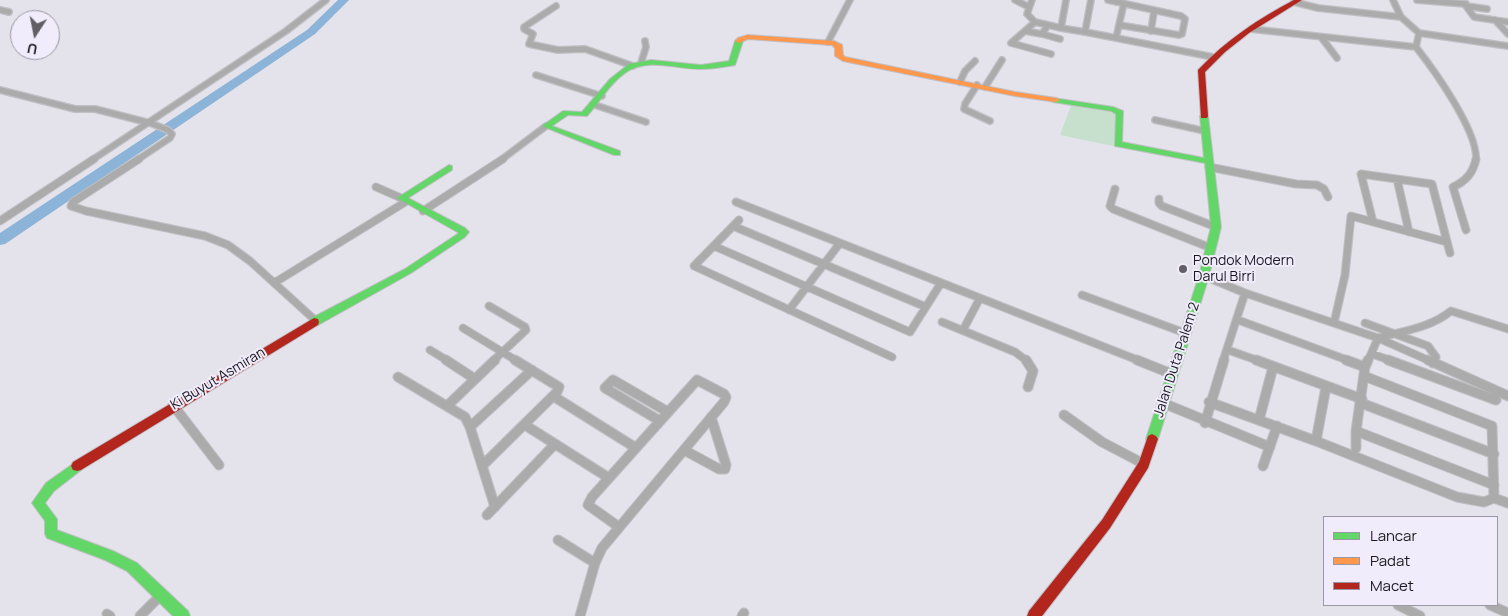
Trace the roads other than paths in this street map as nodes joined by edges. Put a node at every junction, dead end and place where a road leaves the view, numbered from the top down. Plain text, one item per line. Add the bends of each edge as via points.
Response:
1 (326, 0) edge
2 (850, 0) edge
3 (1014, 0) edge
4 (1032, 0) edge
5 (1066, 0) edge
6 (1091, 0) edge
7 (1108, 0) edge
8 (1393, 0) edge
9 (1417, 0) edge
10 (1296, 1) edge
11 (1124, 3) junction
12 (1466, 5) junction
13 (556, 6) dead end
14 (1029, 7) junction
15 (1487, 9) dead end
16 (0, 10) edge
17 (1154, 11) junction
18 (9, 12) dead end
19 (1402, 17) junction
20 (1495, 20) junction
21 (1035, 22) junction
22 (1508, 22) edge
23 (1048, 25) junction
24 (1119, 25) junction
25 (1061, 28) junction
26 (1251, 28) junction
27 (1025, 30) junction
28 (1151, 31) junction
29 (1085, 32) junction
30 (1419, 33) junction
31 (1042, 34) junction
32 (1508, 34) edge
33 (1321, 37) junction
34 (1116, 38) junction
35 (1060, 39) dead end
36 (645, 41) dead end
37 (828, 42) junction
38 (1508, 46) edge
39 (1416, 47) junction
40 (1051, 54) dead end
41 (1213, 57) junction
42 (1337, 58) dead end
43 (975, 60) dead end
44 (1002, 60) dead end
45 (637, 64) junction
46 (536, 75) dead end
47 (960, 82) junction
48 (981, 86) junction
49 (0, 90) edge
50 (602, 96) junction
51 (595, 105) junction
52 (1155, 120) dead end
53 (990, 121) dead end
54 (646, 122) dead end
55 (153, 124) junction
56 (546, 126) junction
57 (1205, 130) junction
58 (618, 153) dead end
59 (1208, 164) junction
60 (449, 168) dead end
61 (1397, 179) junction
62 (376, 186) dead end
63 (1115, 189) dead end
64 (1328, 197) dead end
65 (404, 199) junction
66 (1159, 199) dead end
67 (736, 202) dead end
68 (423, 211) junction
69 (739, 220) dead end
70 (0, 221) edge
71 (1373, 222) junction
72 (733, 226) junction
73 (1216, 227) junction
74 (1466, 230) dead end
75 (1408, 232) junction
76 (1447, 242) junction
77 (840, 243) junction
78 (714, 246) junction
79 (1212, 248) junction
80 (1450, 253) dead end
81 (824, 264) junction
82 (1204, 276) junction
83 (274, 282) junction
84 (941, 283) junction
85 (806, 287) junction
86 (1245, 292) junction
87 (1082, 295) dead end
88 (980, 298) junction
89 (489, 306) dead end
90 (926, 307) junction
91 (789, 310) junction
92 (1238, 320) junction
93 (316, 321) junction
94 (942, 322) dead end
95 (1334, 323) junction
96 (1365, 324) dead end
97 (462, 328) dead end
98 (1508, 329) edge
99 (963, 330) junction
100 (1184, 333) junction
101 (1398, 334) junction
102 (1378, 338) junction
103 (430, 350) dead end
104 (1228, 350) junction
105 (503, 352) junction
106 (1372, 354) junction
107 (892, 357) dead end
108 (1432, 363) junction
109 (1274, 367) junction
110 (532, 370) junction
111 (1364, 371) junction
112 (1172, 374) junction
113 (398, 377) dead end
114 (475, 379) junction
115 (1028, 387) dead end
116 (1326, 387) junction
117 (552, 396) junction
118 (1508, 396) edge
119 (1496, 400) dead end
120 (1361, 401) junction
121 (1209, 402) junction
122 (1163, 403) junction
123 (173, 405) junction
124 (447, 406) junction
125 (668, 412) junction
126 (1064, 415) dead end
127 (711, 418) junction
128 (660, 420) junction
129 (1259, 420) junction
130 (1205, 422) junction
131 (525, 425) junction
132 (1277, 426) junction
133 (470, 427) junction
134 (1356, 431) junction
135 (1316, 441) junction
136 (555, 444) junction
137 (1270, 447) junction
138 (636, 448) junction
139 (1356, 448) dead end
140 (684, 450) junction
141 (1494, 454) junction
142 (1144, 464) junction
143 (218, 465) dead end
144 (482, 466) junction
145 (1263, 466) dead end
146 (609, 478) junction
147 (1494, 485) junction
148 (1494, 498) junction
149 (1508, 503) edge
150 (495, 507) junction
151 (487, 516) dead end
152 (619, 527) junction
153 (558, 540) dead end
154 (595, 563) junction
155 (161, 595) junction
156 (1400, 606) edge
157 (1492, 606) edge
158 (1508, 613) edge
159 (140, 616) edge
160 (183, 616) edge
161 (580, 616) edge
162 (1034, 616) edge
163 (1420, 616) edge

1 - 55 street
2 - 37 street
3 - 14 street
4 - 14 street
5 - 25 street
6 - 29 street
7 - 11 street
8 - 19 street
9 - 12 street
10 - 19 street via 1318,8
10 - 26 street, Jalan Duta Palem 2
11 - 17 street
11 - 24 street
12 - 15 street
12 - 20 street via 1474,17
13 - 45 street via 524,27 533,34 529,44 558,50 585,49
14 - 21 street via 1027,13
16 - 18 street
17 - 28 street
17 - 28 street via 1181,16 1185,20 1181,34
19 - 30 street
20 - 22 street
20 - 32 street
21 - 23 street
21 - 27 street
23 - 25 street
23 - 31 street
24 - 28 street
24 - 34 street
25 - 29 street
26 - 33 street
26 - 41 street, Jalan Duta Palem 2
27 - 31 street
27 - 40 street via 1011,43
29 - 34 street
30 - 38 street
30 - 39 street
31 - 35 street
33 - 39 street
33 - 42 street
34 - 41 street
36 - 45 street via 646,47
37 - 45 street via 743,38 732,63 697,67 666,62
37 - 47 street via 838,44 839,56 843,59
39 - 74 street via 1462,119 1474,145 1474,169 1463,184 1453,187
41 - 57 street, Jalan Duta Palem 2 via 1200,78
43 - 47 street via 965,70
44 - 48 street
45 - 50 street via 619,75
46 - 50 street
47 - 48 street
48 - 53 street via 964,109
48 - 59 street via 1117,110 1120,115 1118,144
49 - 55 street
50 - 51 street
51 - 54 street
51 - 56 street via 584,114 566,113
52 - 57 street
55 - 70 street
55 - 83 street via 168,130 172,134 170,138 71,206 218,240 250,260
56 - 58 street
56 - 68 street via 493,166
57 - 59 street, Jalan Duta Palem 2
59 - 64 street via 1296,184 1317,184
59 - 73 street, Jalan Duta Palem 2
60 - 65 street
61 - 71 street via 1362,174
61 - 75 street
61 - 76 street via 1432,184
62 - 65 street
63 - 79 street via 1110,206 1114,210
65 - 68 street, Ki Buyut Asmiran
65 - 83 street
66 - 73 street via 1162,206
67 - 77 street
68 - 93 street, Ki Buyut Asmiran via 462,230 463,234 418,265
69 - 72 street
71 - 75 street
71 - 95 street via 1351,216 1345,275
72 - 78 street
72 - 81 street
73 - 79 street, Jalan Duta Palem 2
75 - 76 street
76 - 80 street
77 - 81 street
77 - 84 street
78 - 85 street
78 - 91 street via 694,266
79 - 82 street, Jalan Duta Palem 2
81 - 85 street
81 - 90 street
82 - 86 street
82 - 100 street, Jalan Duta Palem 2
83 - 93 street
84 - 88 street
84 - 90 street
85 - 90 street via 910,332
85 - 91 street
86 - 92 street
86 - 95 street
87 - 100 street
88 - 99 street
88 - 112 street
89 - 105 street via 526,328
91 - 107 street
92 - 104 street
92 - 111 street
93 - 123 street, Ki Buyut Asmiran
94 - 99 street
95 - 102 street
96 - 101 street
97 - 105 street
98 - 101 street via 1450,311 1440,320
99 - 115 street via 1025,359 1034,370
100 - 112 street, Jalan Duta Palem 2
101 - 102 street
101 - 108 street via 1430,347 1436,357
102 - 106 street
102 - 108 street
103 - 114 street
104 - 109 street
104 - 121 street
105 - 110 street
105 - 114 street
106 - 111 street
106 - 119 street
108 - 118 street
109 - 116 street
109 - 129 street
110 - 117 street via 558,386
110 - 133 street
111 - 120 street
111 - 141 street via 1489,423 1493,429
112 - 122 street, Jalan Duta Palem 2
113 - 124 street
114 - 124 street
116 - 120 street
116 - 135 street
117 - 131 street
117 - 138 street
120 - 134 street
120 - 141 street
121 - 129 street
121 - 130 street
122 - 130 street
122 - 142 street, Jalan Duta Palem 2
123 - 143 street
123 - 155 street, Ki Buyut Asmiran via 66,474 46,491 38,504 49,514 51,534 132,567
124 - 133 street via 462,415
125 - 127 street via 698,379 726,397
125 - 128 street
125 - 128 street via 613,380 605,388
126 - 142 street via 1106,446
127 - 140 street
127 - 140 street via 725,469 719,469
128 - 138 street
129 - 132 street
130 - 137 street
131 - 136 street
131 - 144 street
132 - 135 street
132 - 137 street
133 - 144 street
134 - 139 street
134 - 147 street
135 - 148 street via 1457,497 1484,502
136 - 146 street
136 - 150 street
137 - 145 street
138 - 146 street
140 - 152 street
141 - 147 street
142 - 162 street, Jalan Duta Palem 2 via 1106,524
144 - 150 street
146 - 152 street via 588,505
147 - 148 street
148 - 149 street
150 - 151 street
152 - 154 street
153 - 154 street
154 - 161 street
155 - 159 street
155 - 160 street, Ki Buyut Asmiran
156 - 163 street
157 - 158 street

